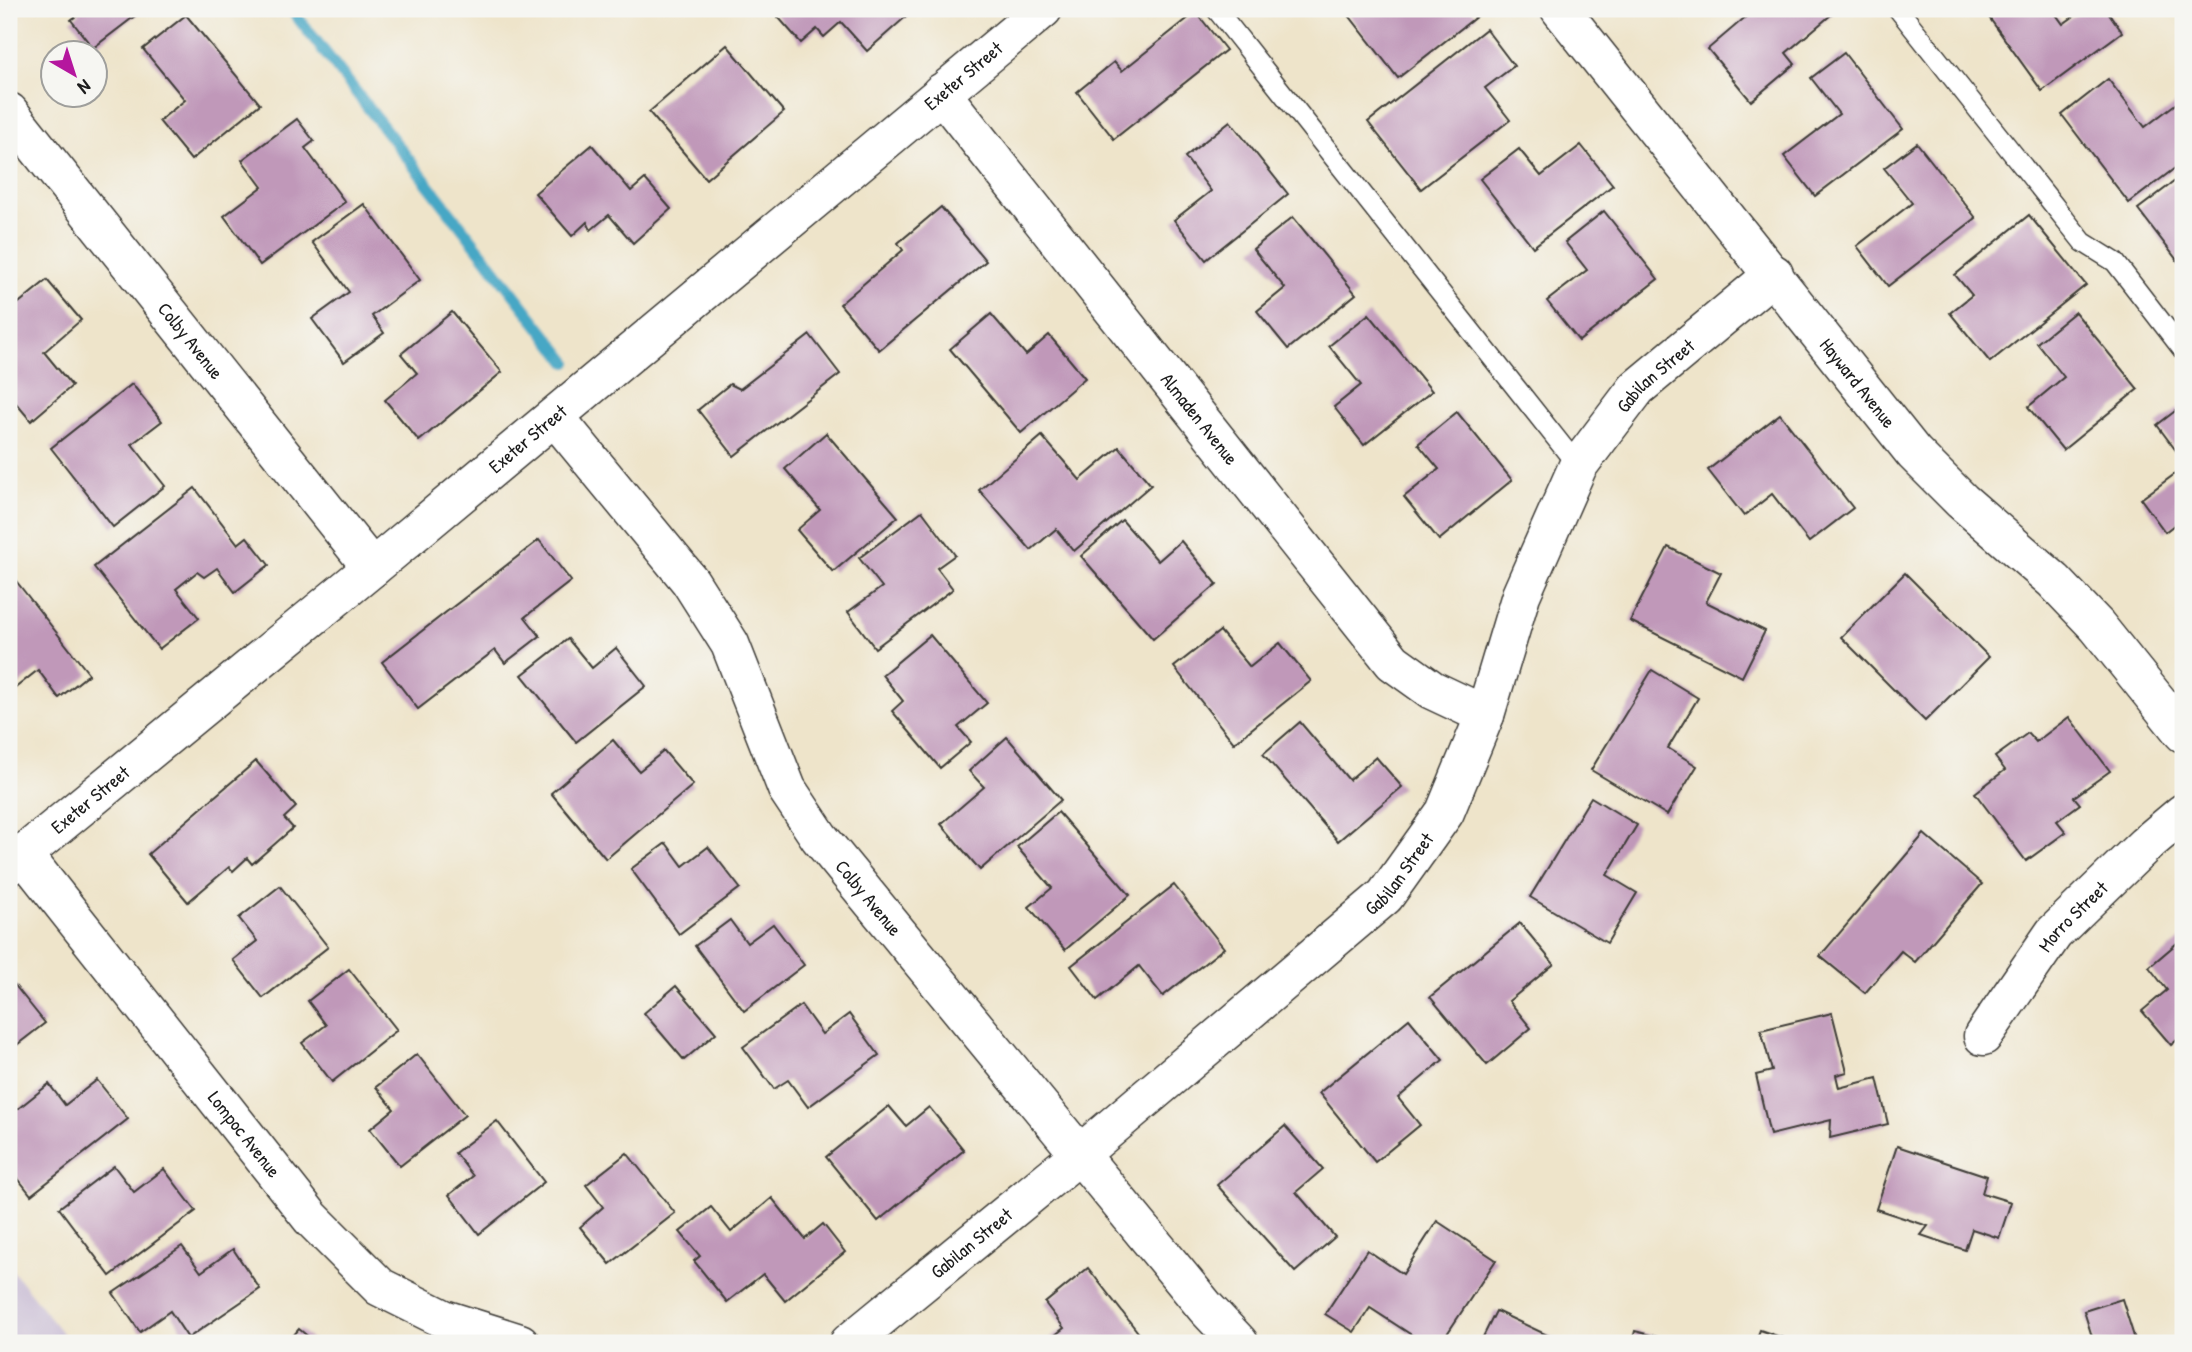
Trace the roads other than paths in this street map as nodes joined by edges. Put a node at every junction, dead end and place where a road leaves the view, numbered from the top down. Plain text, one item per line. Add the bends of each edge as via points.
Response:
1 (1043, 9) edge
2 (1216, 9) edge
3 (1560, 9) edge
4 (1898, 9) edge
5 (941, 93) junction
6 (9, 112) edge
7 (1774, 274) junction
8 (2183, 350) edge
9 (555, 417) junction
10 (1578, 466) junction
11 (372, 568) junction
12 (1485, 715) junction
13 (2183, 733) edge
14 (2183, 813) edge
15 (16, 860) edge
16 (1983, 1036) dead end
17 (1080, 1154) junction
18 (520, 1343) edge
19 (849, 1343) edge
20 (1239, 1343) edge

1 - 5 street, Exeter Street
2 - 10 lane
3 - 7 street, Hayward Avenue
4 - 8 lane via 2083,242 2115,262
5 - 9 street, Exeter Street
5 - 12 street, Almaden Avenue via 1393,662 1432,690
6 - 11 street, Colby Avenue
7 - 10 street, Gabilan Street via 1637,388
7 - 13 street, Hayward Avenue via 1914,453 2097,626
9 - 11 street, Exeter Street
9 - 17 street, Colby Avenue via 690,582 730,644 787,789 819,837
10 - 12 street, Gabilan Street via 1521,595
11 - 15 street, Exeter Street
12 - 17 street, Gabilan Street via 1445,812 1385,896
14 - 16 street, Morro Street via 2054,933
15 - 18 street, Lompoc Avenue via 312,1219 380,1287 444,1319
17 - 19 street, Gabilan Street
17 - 20 street, Colby Avenue

